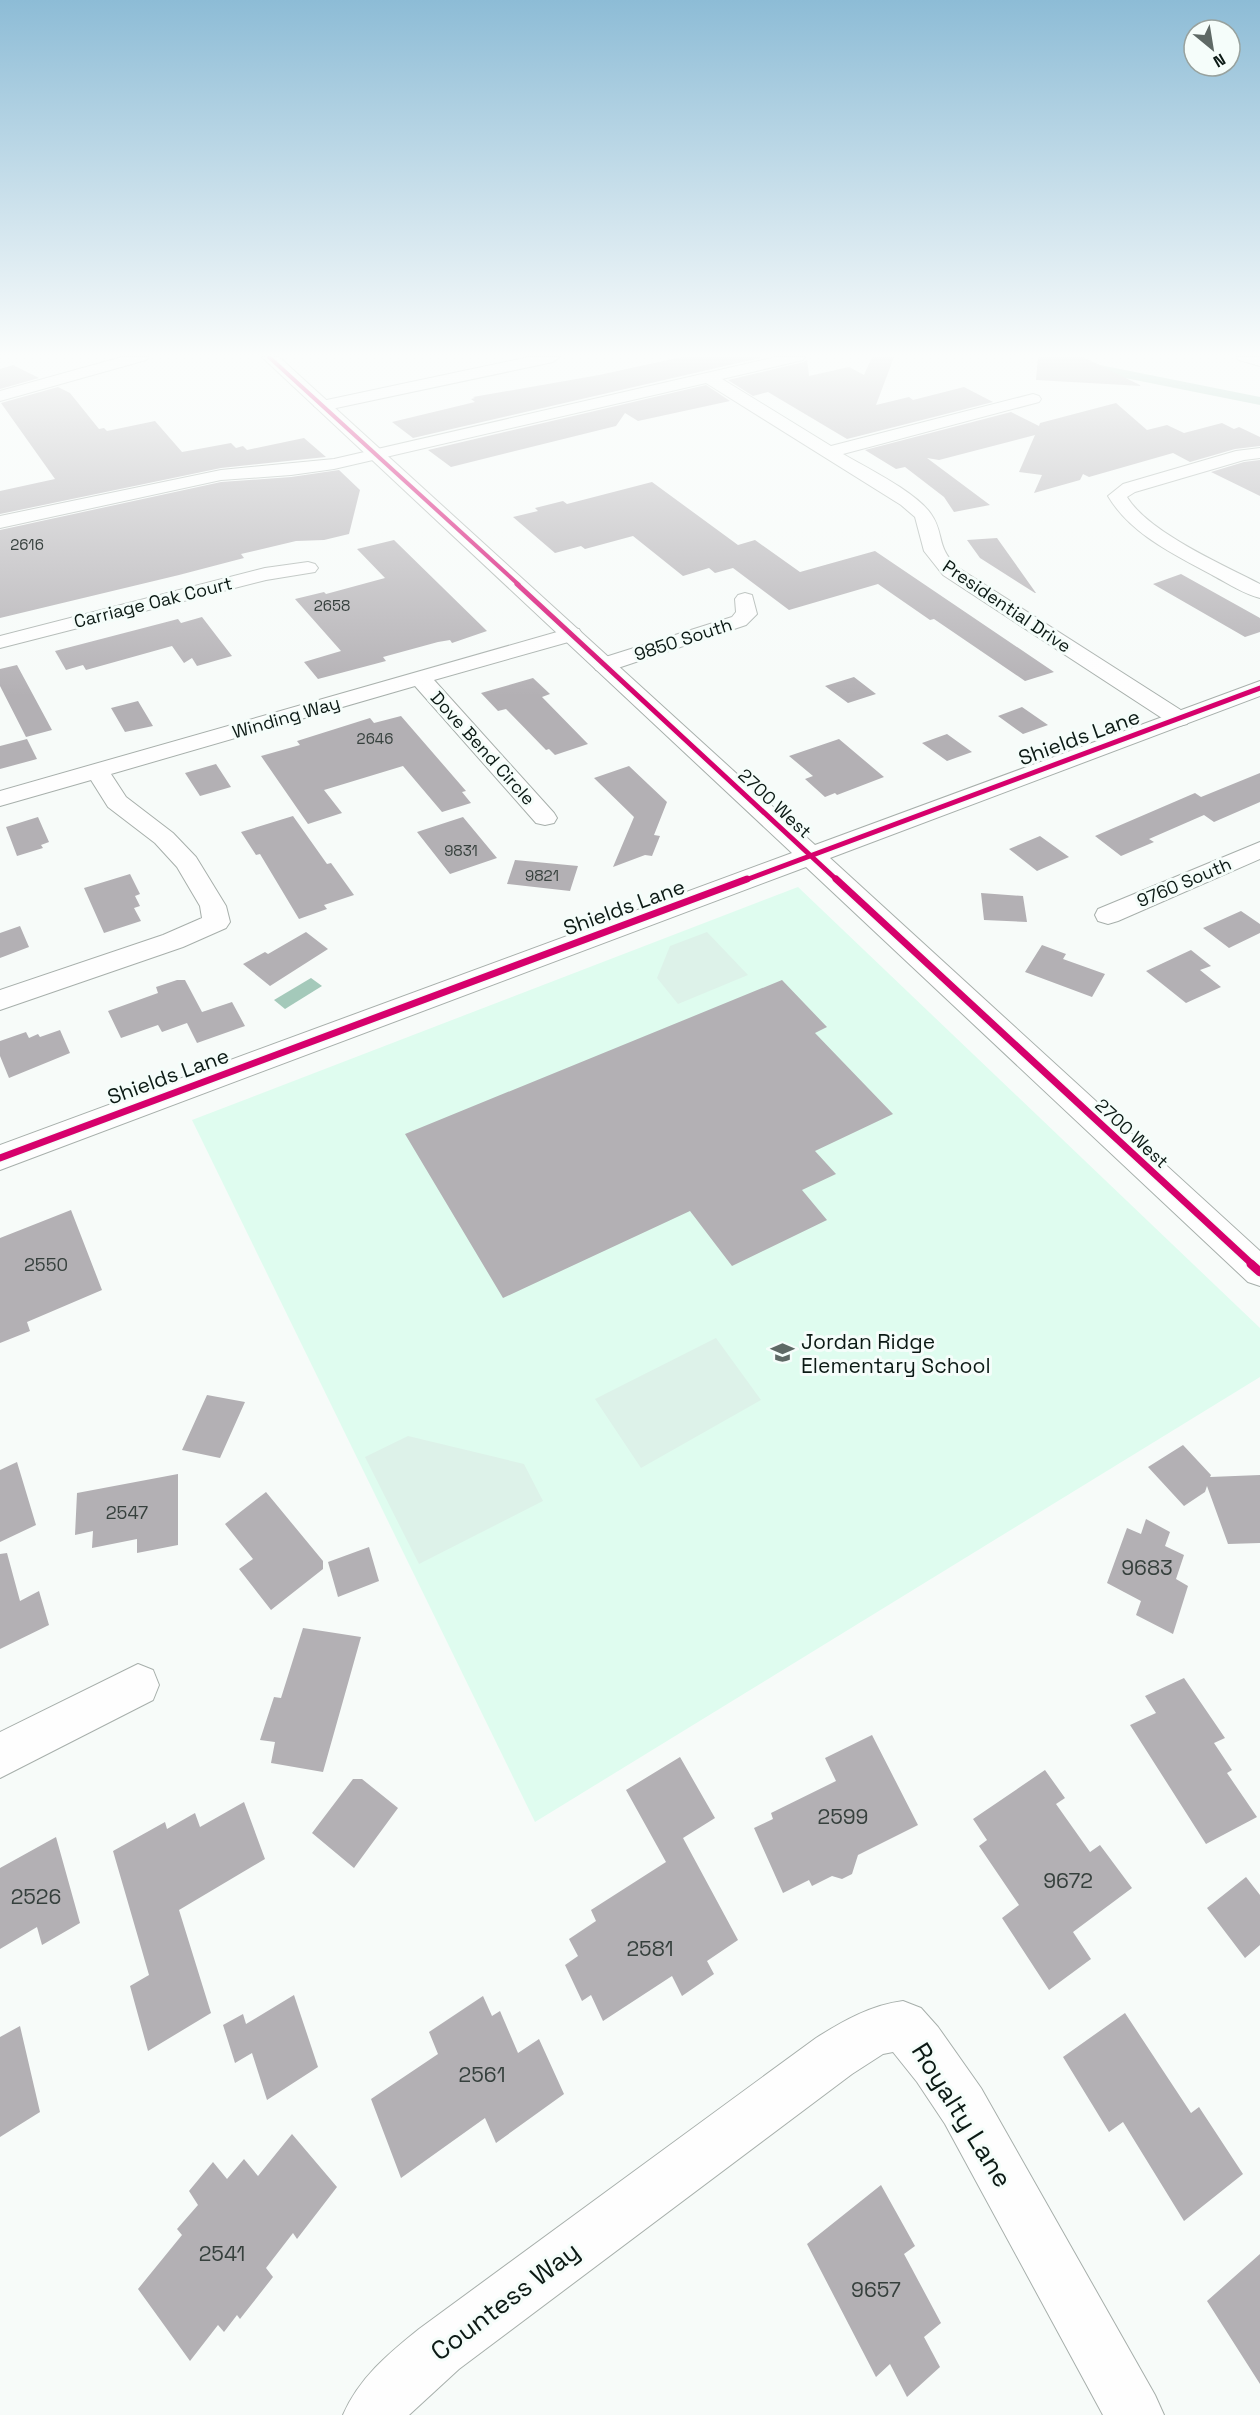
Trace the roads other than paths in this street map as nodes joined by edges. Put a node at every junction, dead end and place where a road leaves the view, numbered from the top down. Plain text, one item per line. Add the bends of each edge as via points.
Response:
1 (293, 470) edge
2 (394, 470) edge
3 (858, 470) edge
4 (1194, 470) edge
5 (0, 522) edge
6 (308, 568) dead end
7 (1255, 584) edge
8 (745, 599) dead end
9 (571, 634) junction
10 (0, 642) edge
11 (603, 665) junction
12 (420, 678) junction
13 (1260, 688) edge
14 (1179, 719) junction
15 (97, 771) junction
16 (0, 799) edge
17 (545, 818) dead end
18 (1260, 850) edge
19 (811, 856) junction
20 (1108, 915) dead end
21 (0, 1000) edge
22 (0, 1158) edge
23 (1260, 1272) edge
24 (138, 1685) dead end
25 (0, 1756) edge
26 (647, 2196) joint
27 (372, 2415) edge
28 (1135, 2415) edge

1 - 5 street via 213,476
2 - 9 street, 2700 West
3 - 14 street, Presidential Drive via 918,510 934,554 950,571
4 - 7 street via 1129,488 1117,496 1124,508 1150,530
6 - 10 street, Carriage Oak Court via 265,574
8 - 11 street, 9850 South via 747,614 739,621
9 - 11 street, 2700 West
9 - 12 street, Winding Way
11 - 19 street, 2700 West
12 - 15 street, Winding Way
12 - 17 street, Dove Bend Circle
13 - 14 street, Shields Lane
14 - 19 street, Shields Lane
15 - 16 street, Winding Way
15 - 21 street via 117,802 164,838 187,863 213,906 216,922 173,941
18 - 20 street, 9760 South
19 - 22 street, Shields Lane
19 - 23 street, 2700 West
24 - 25 street
26 - 27 street, Countess Way via 439,2349 410,2373
26 - 28 street, Royalty Lane via 834,2056 868,2034 885,2027 903,2026 923,2047 975,2126

